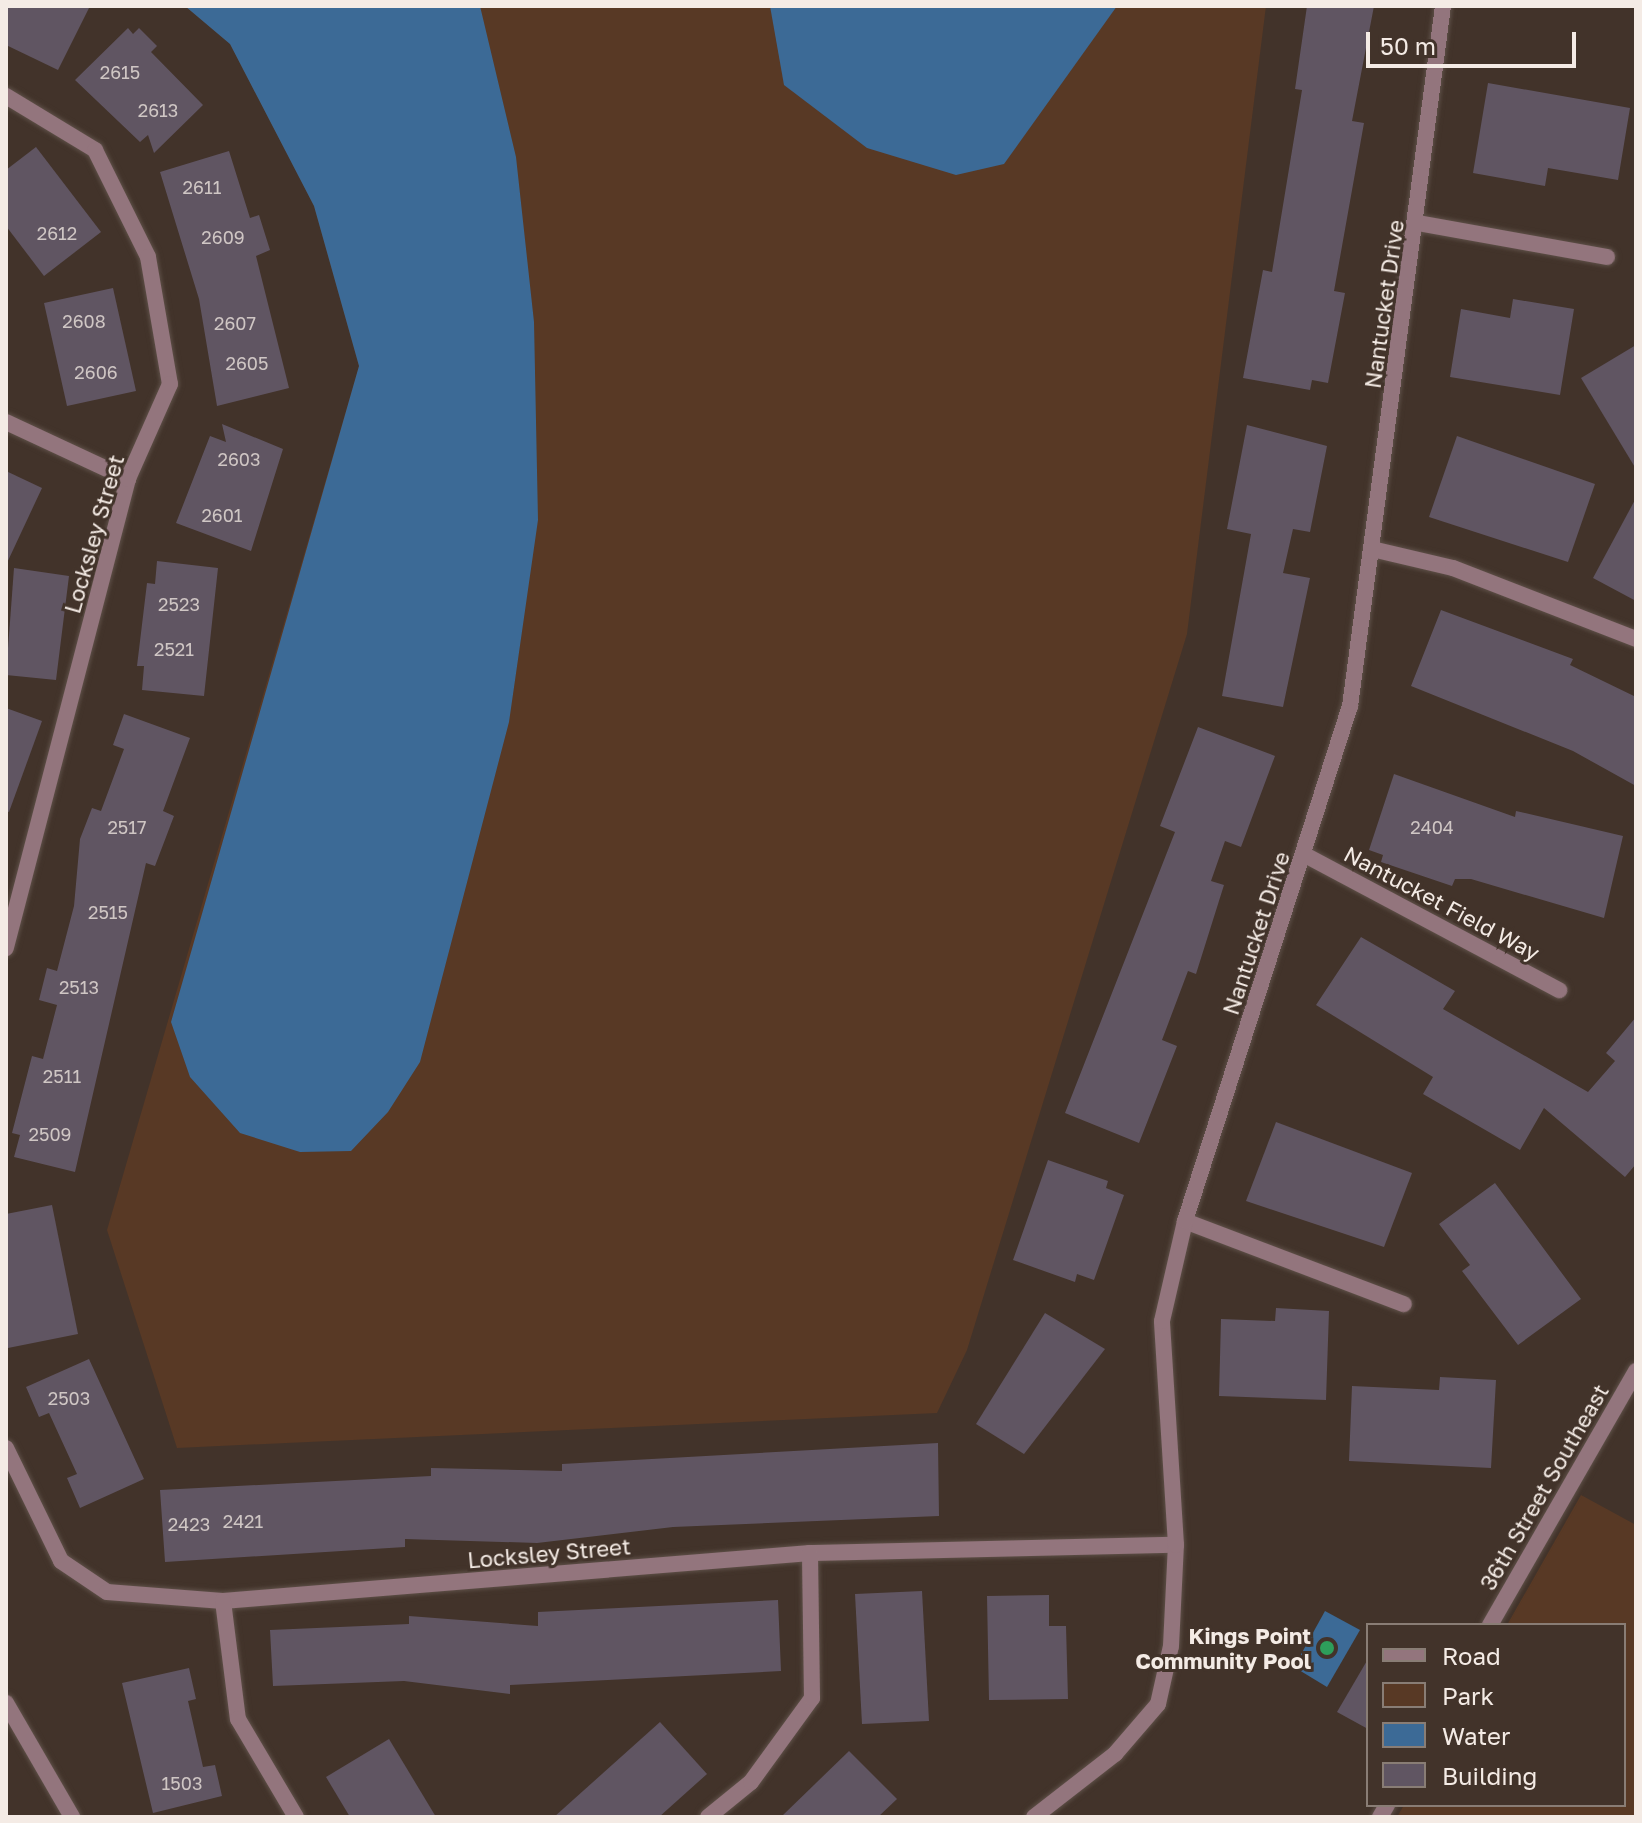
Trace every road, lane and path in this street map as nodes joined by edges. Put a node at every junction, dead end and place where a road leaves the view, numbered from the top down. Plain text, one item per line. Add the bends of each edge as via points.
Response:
1 (1443, 6) edge
2 (6, 96) edge
3 (1418, 223) junction
4 (1607, 257) dead end
5 (6, 422) edge
6 (128, 479) junction
7 (1372, 549) junction
8 (1636, 639) edge
9 (1305, 855) junction
10 (6, 948) edge
11 (1559, 990) dead end
12 (1185, 1221) junction
13 (1404, 1304) dead end
14 (1636, 1371) edge
15 (6, 1448) edge
16 (1176, 1545) junction
17 (810, 1553) junction
18 (223, 1601) junction
19 (1491, 1623) edge
20 (6, 1703) edge
21 (72, 1817) edge
22 (296, 1817) edge
23 (708, 1817) edge
24 (1034, 1817) edge

1 - 3 street, Nantucket Drive
2 - 6 street, Locksley Street via 95,150 148,257 170,384
3 - 4 street
3 - 7 street, Nantucket Drive
5 - 6 street
6 - 10 street, Locksley Street
7 - 8 street via 1453,568
7 - 9 street, Nantucket Drive via 1350,706
9 - 11 street, Nantucket Field Way
9 - 12 street, Nantucket Drive
12 - 13 street
12 - 16 street, Nantucket Drive via 1162,1321
14 - 19 street, 36th Street Southeast
15 - 18 street, Locksley Street via 61,1561 107,1592
16 - 17 street, Locksley Street
16 - 24 street, Nantucket Drive via 1171,1646 1158,1704 1115,1754
17 - 18 street, Locksley Street
17 - 23 street via 812,1698 751,1782
18 - 22 street via 238,1719
20 - 21 street

